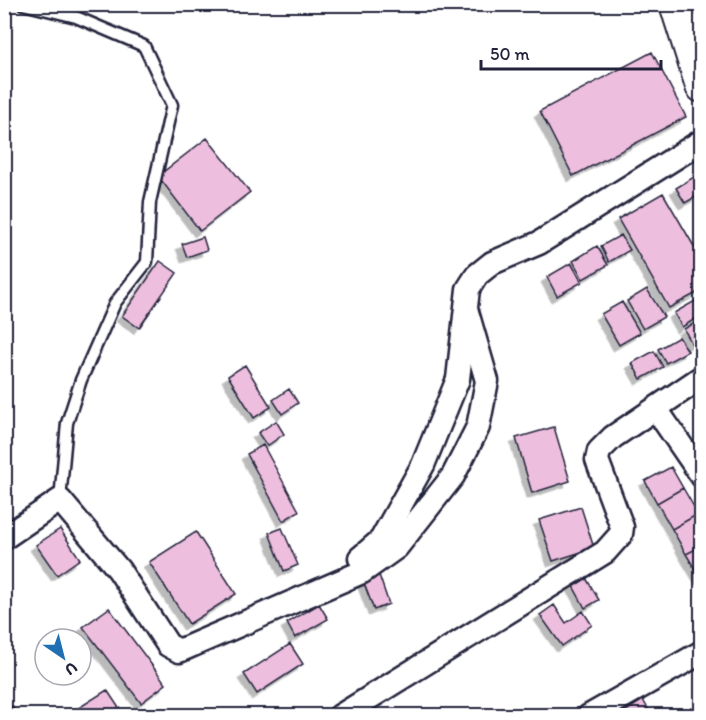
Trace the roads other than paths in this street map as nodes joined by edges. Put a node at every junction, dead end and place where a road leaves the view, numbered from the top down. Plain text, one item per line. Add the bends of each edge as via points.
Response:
1 (23, 4) edge
2 (676, 4) edge
3 (702, 86) edge
4 (702, 141) edge
5 (467, 312) junction
6 (702, 377) edge
7 (656, 409) junction
8 (702, 476) edge
9 (60, 500) junction
10 (4, 538) edge
11 (327, 587) junction
12 (702, 652) edge
13 (340, 716) edge
14 (589, 716) edge

1 - 9 lane via 76,17 144,45 172,105 150,202 147,262 115,303 81,380 67,423
2 - 3 street
4 - 5 street via 539,243 492,263 468,289
5 - 11 street via 458,379 414,483 381,540
5 - 11 street via 487,381 478,427 453,476 397,547 362,572
6 - 7 street
7 - 8 street
7 - 13 street via 599,451 597,460 621,527 621,534 605,552
9 - 10 street
9 - 11 street via 119,570 168,645 178,651
12 - 14 street

